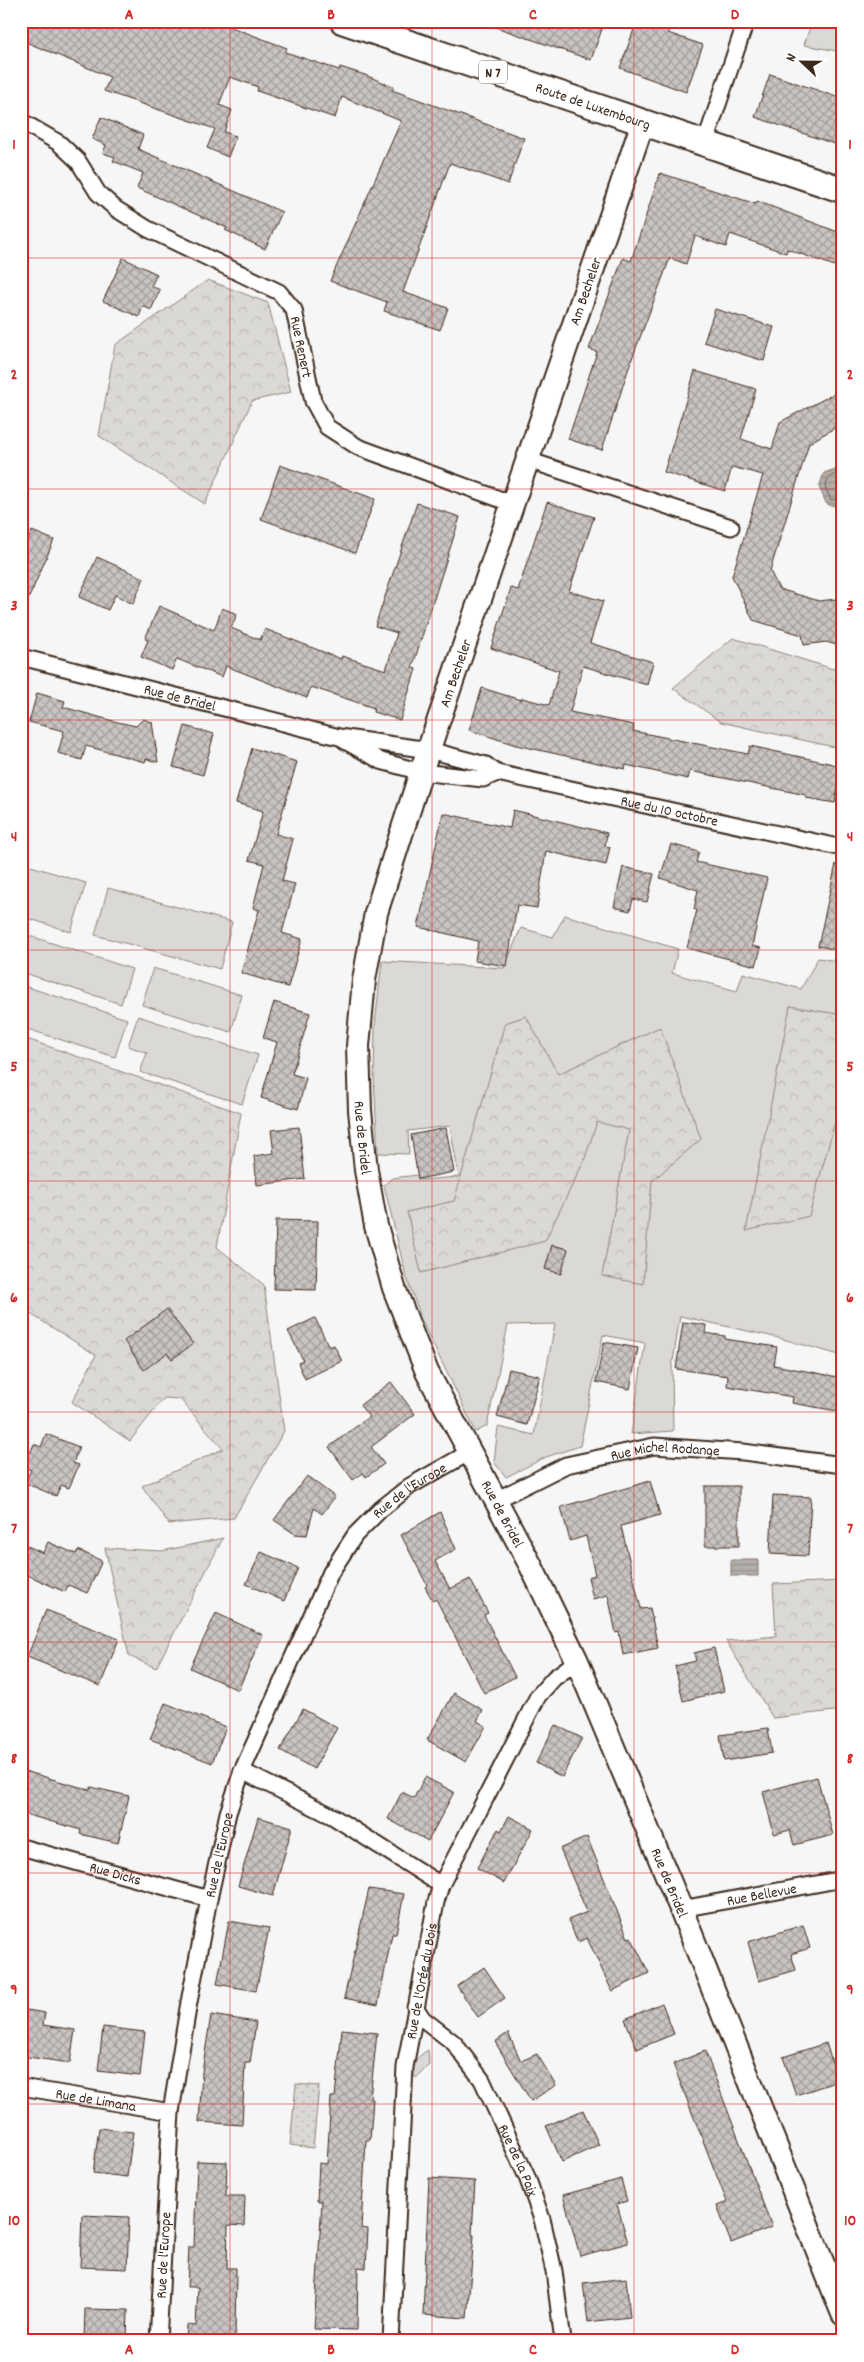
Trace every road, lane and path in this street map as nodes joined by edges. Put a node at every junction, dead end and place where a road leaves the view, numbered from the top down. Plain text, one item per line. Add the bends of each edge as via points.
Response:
1 (343, 21) edge
2 (746, 21) edge
3 (21, 120) edge
4 (643, 122) junction
5 (705, 143) junction
6 (843, 190) edge
7 (528, 460) junction
8 (513, 504) junction
9 (730, 527) dead end
10 (21, 657) edge
11 (339, 737) junction
12 (429, 750) junction
13 (422, 772) junction
14 (496, 773) junction
15 (843, 848) edge
16 (470, 1452) junction
17 (843, 1465) edge
18 (496, 1500) junction
19 (577, 1661) junction
20 (242, 1771) junction
21 (21, 1847) edge
22 (843, 1880) edge
23 (441, 1885) junction
24 (209, 1899) junction
25 (681, 1909) junction
26 (415, 2007) junction
27 (21, 2087) edge
28 (171, 2112) junction
29 (843, 2314) edge
30 (158, 2341) edge
31 (391, 2341) edge
32 (563, 2341) edge

1 - 4 main road, Route de Luxembourg / N 7
2 - 5 street
3 - 8 street, Rue Renert via 59,143 78,161 98,193 116,209 279,292 294,310 313,401 327,427 358,447
4 - 5 main road, Route de Luxembourg / N 7
4 - 7 main road, Am Becheler
5 - 6 main road, Route de Luxembourg / N 7
7 - 8 main road, Am Becheler
7 - 9 street
8 - 12 main road, Am Becheler
10 - 11 street, Rue de Bridel
11 - 12 street, Rue de Bridel
11 - 13 street, Rue de Bridel via 381,761
12 - 13 main road, Am Becheler
12 - 14 street, Rue du 10 octobre via 486,765
13 - 14 street, Rue du 10 octobre via 483,779
13 - 16 main road, Rue de Bridel via 374,922 358,1046 360,1110 376,1226 394,1288 427,1372
14 - 15 street, Rue du 10 octobre
16 - 18 main road, Rue de Bridel
16 - 20 street, Rue de l'Europe via 410,1486 354,1535 331,1572
17 - 18 street, Rue Michel Rodange via 743,1452 654,1446 566,1466
18 - 19 main road, Rue de Bridel
19 - 23 street, Rue de l'Orée du Bois via 554,1678 538,1696
19 - 25 main road, Rue de Bridel
20 - 23 street via 332,1816
20 - 24 street, Rue de l'Europe via 228,1813
21 - 24 street, Rue Dicks
22 - 25 street, Rue Bellevue
23 - 26 street, Rue de l'Orée du Bois
24 - 28 street, Rue de l'Europe
25 - 29 main road, Rue de Bridel
26 - 31 street, Rue de l'Orée du Bois via 405,2067
26 - 32 street, Rue de la Paix via 424,2019 454,2043 482,2080 526,2177 542,2219 554,2271
27 - 28 street, Rue de Limana
28 - 30 street, Rue de l'Europe

